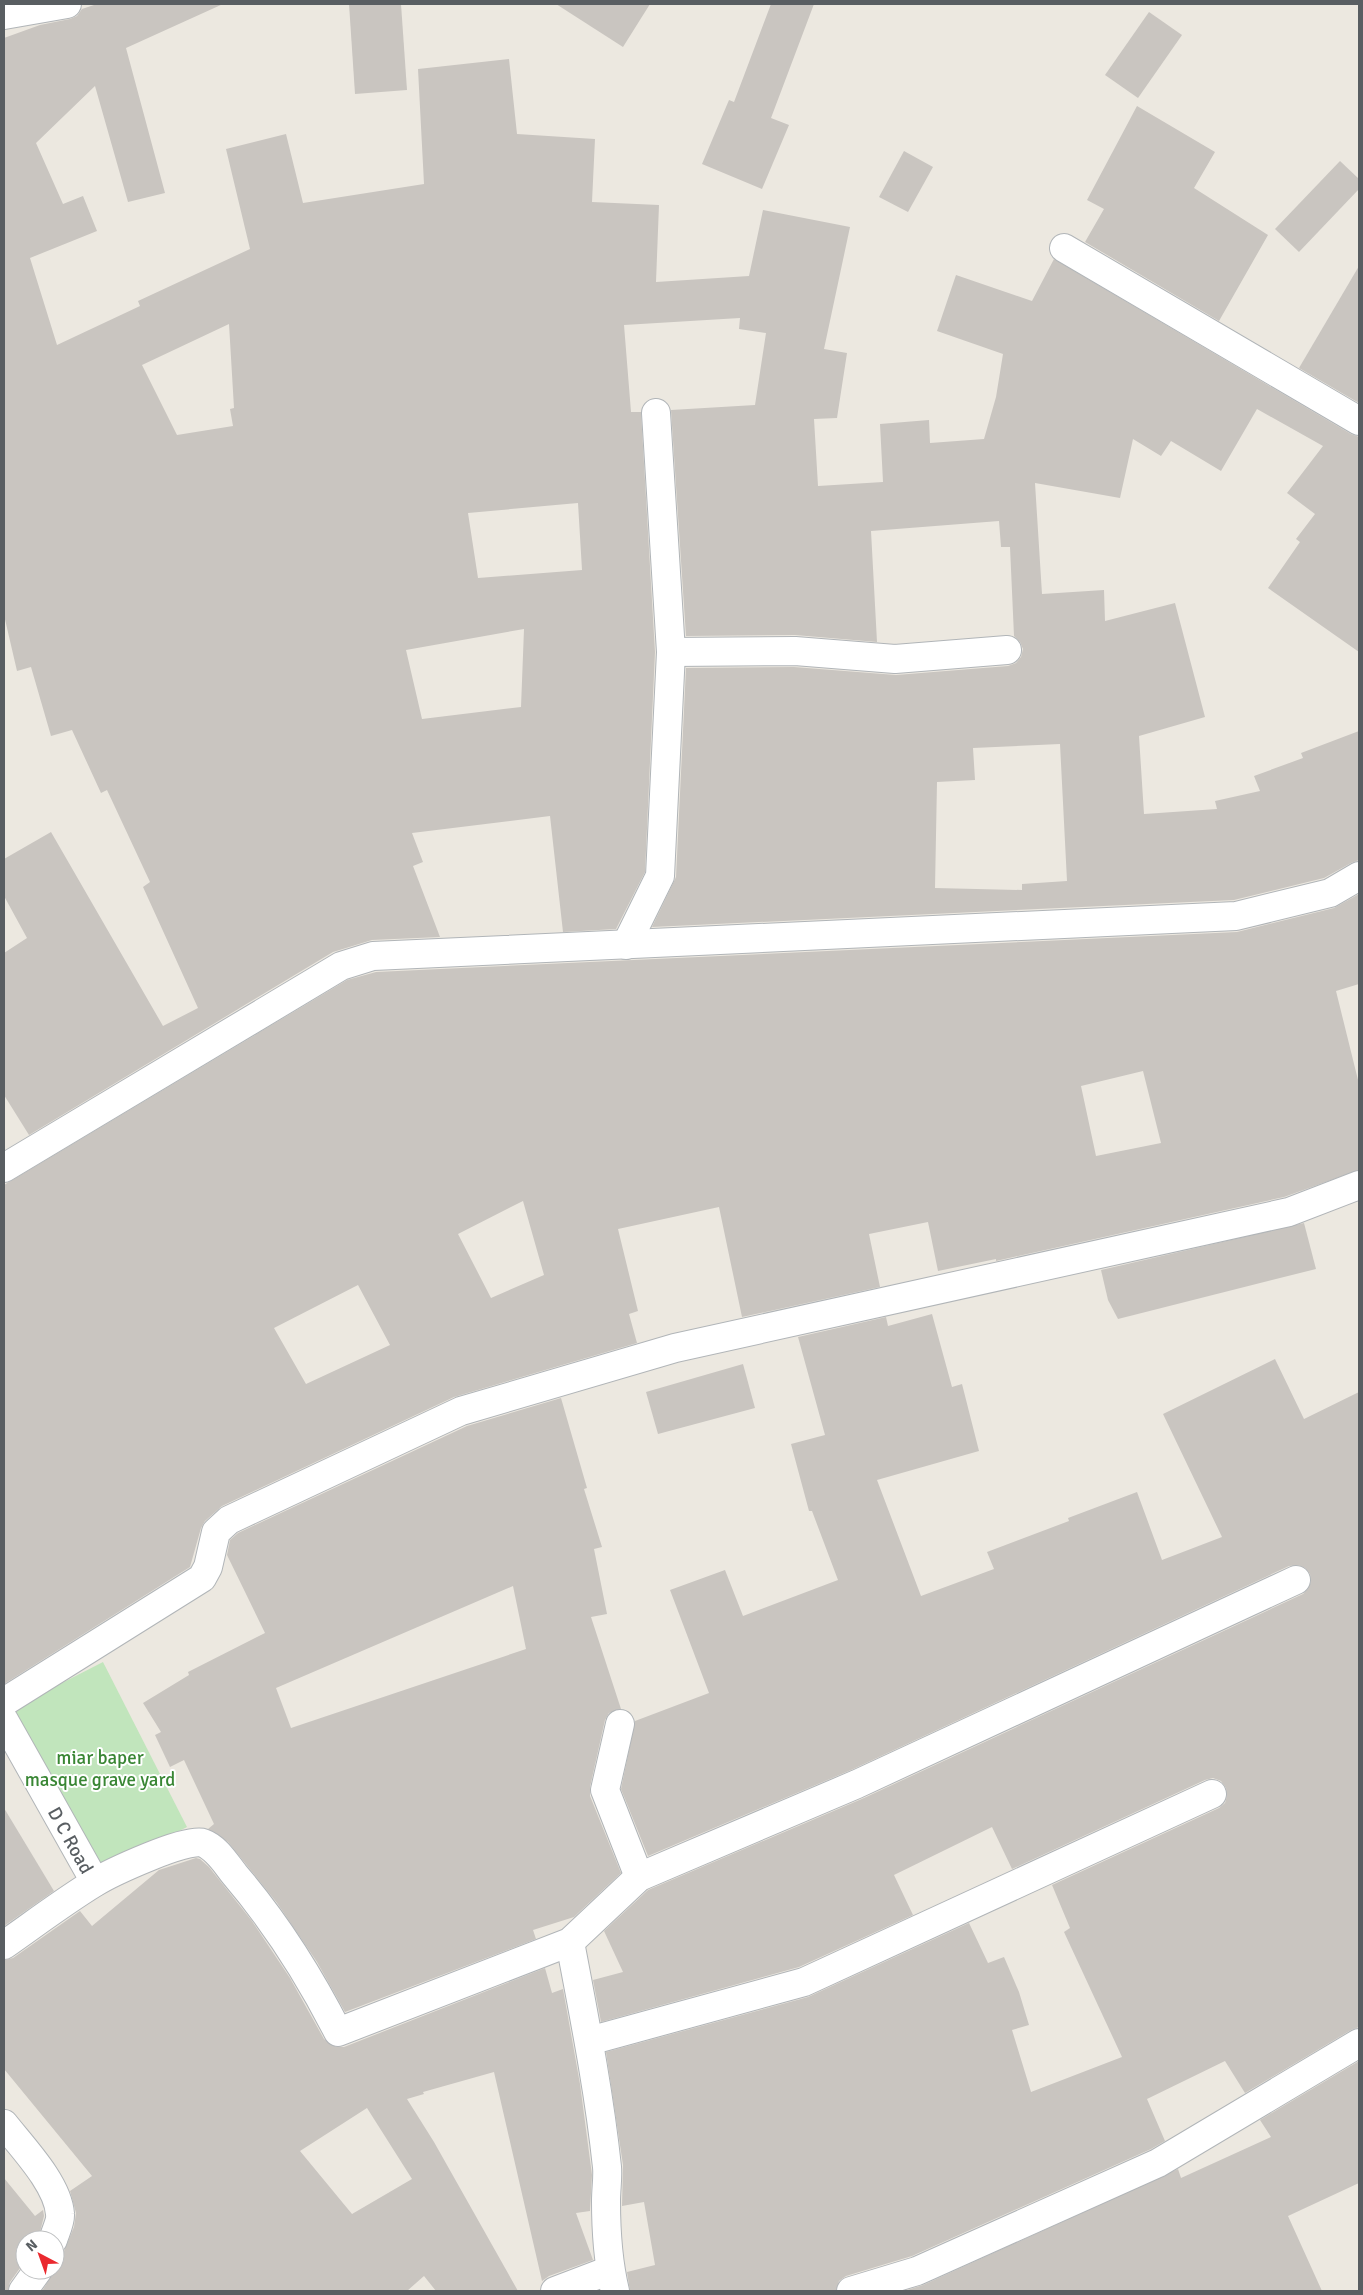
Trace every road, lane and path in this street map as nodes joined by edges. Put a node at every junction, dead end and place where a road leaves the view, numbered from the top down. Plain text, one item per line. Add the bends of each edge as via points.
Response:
1 (67, 4) edge
2 (4, 15) edge
3 (1064, 248) dead end
4 (656, 413) dead end
5 (1359, 421) edge
6 (1007, 650) dead end
7 (671, 652) junction
8 (1359, 876) edge
9 (626, 945) junction
10 (4, 1168) edge
11 (1359, 1186) edge
12 (1296, 1580) dead end
13 (4, 1702) edge
14 (4, 1720) edge
15 (620, 1724) dead end
16 (1212, 1794) dead end
17 (639, 1877) junction
18 (95, 1882) junction
19 (570, 1942) junction
20 (4, 1945) edge
21 (589, 2042) junction
22 (1359, 2044) edge
23 (4, 2124) edge
24 (56, 2230) edge
25 (31, 2280) edge
26 (612, 2281) edge
27 (23, 2291) edge
28 (555, 2291) edge
29 (851, 2291) edge

1 - 2 street
3 - 5 street
4 - 7 street
6 - 7 street via 895,658 795,651
7 - 9 street via 660,876
8 - 9 street via 1330,893 1236,916
9 - 10 street via 374,956 341,966
11 - 13 street via 1290,1212 674,1348 461,1411 229,1520 216,1532 208,1568 202,1578
12 - 17 street via 857,1784
14 - 18 street, D C Road
15 - 17 street via 605,1790
16 - 21 street via 804,1982
17 - 19 street
18 - 19 street via 185,1844 202,1842 214,1849 264,1909 313,1983 338,2032
18 - 20 street
19 - 21 street
21 - 26 street via 607,2169
22 - 29 street via 1158,2163 916,2271
23 - 24 street via 51,2187 61,2214
25 - 27 street
26 - 28 street

